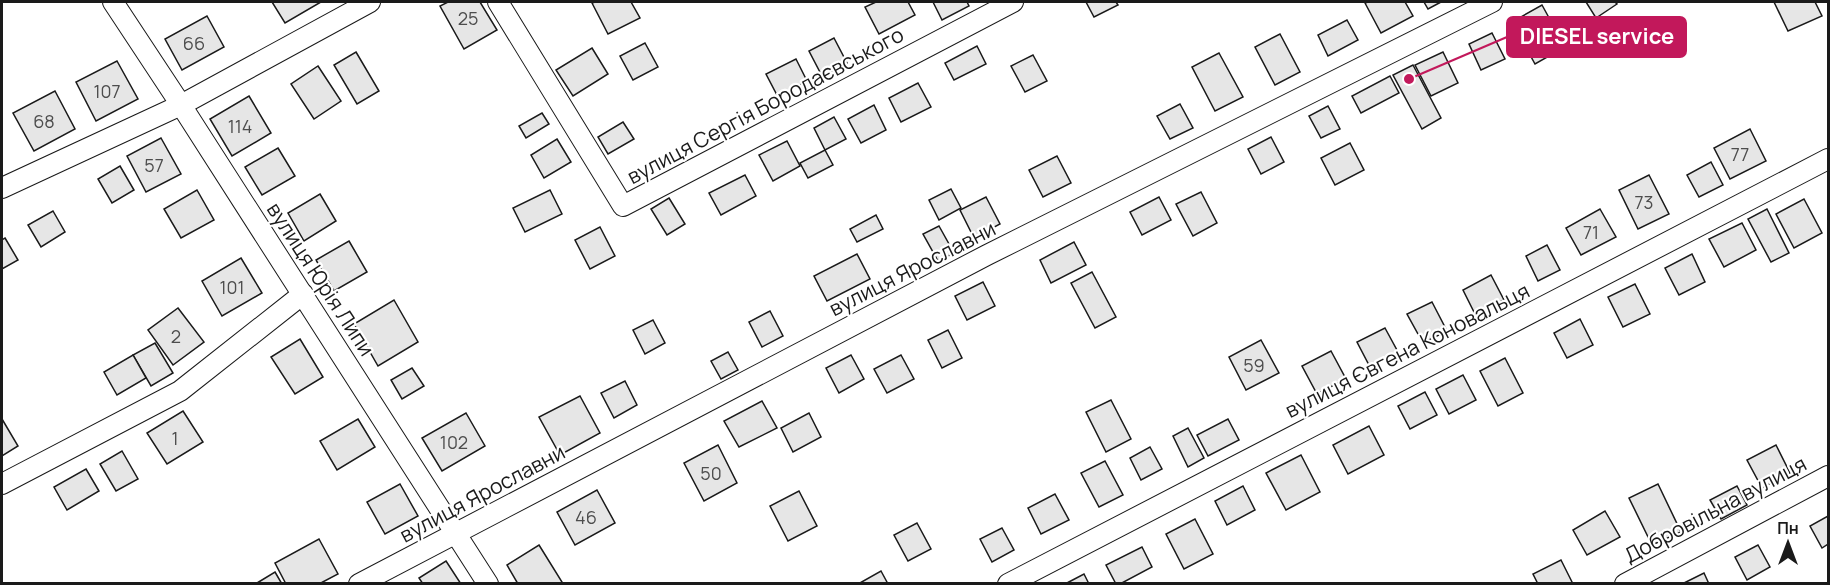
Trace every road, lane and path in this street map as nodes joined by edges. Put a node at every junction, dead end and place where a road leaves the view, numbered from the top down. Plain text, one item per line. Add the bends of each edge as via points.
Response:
1 (112, 2) edge
2 (370, 2) edge
3 (498, 2) edge
4 (1013, 2) edge
5 (1492, 2) edge
6 (181, 105) junction
7 (1828, 159) edge
8 (2, 188) edge
9 (303, 294) junction
10 (1828, 476) edge
11 (2, 484) edge
12 (454, 534) junction
13 (359, 584) edge
14 (488, 584) edge
15 (1008, 584) edge
16 (1625, 584) edge

1 - 6 street, вулиця Юрія Липи
2 - 6 street
3 - 4 street, вулиця Сергія Бородаєвського via 623,206
5 - 12 street, вулиця Ярославни via 997,250
6 - 8 street
6 - 9 street, вулиця Юрія Липи
7 - 15 street, вулиця Євгена Коновальця
9 - 11 street via 180,390
9 - 12 street, вулиця Юрія Липи
10 - 16 street, Добровільна вулиця
12 - 13 street, вулиця Ярославни
12 - 14 street, вулиця Юрія Липи

